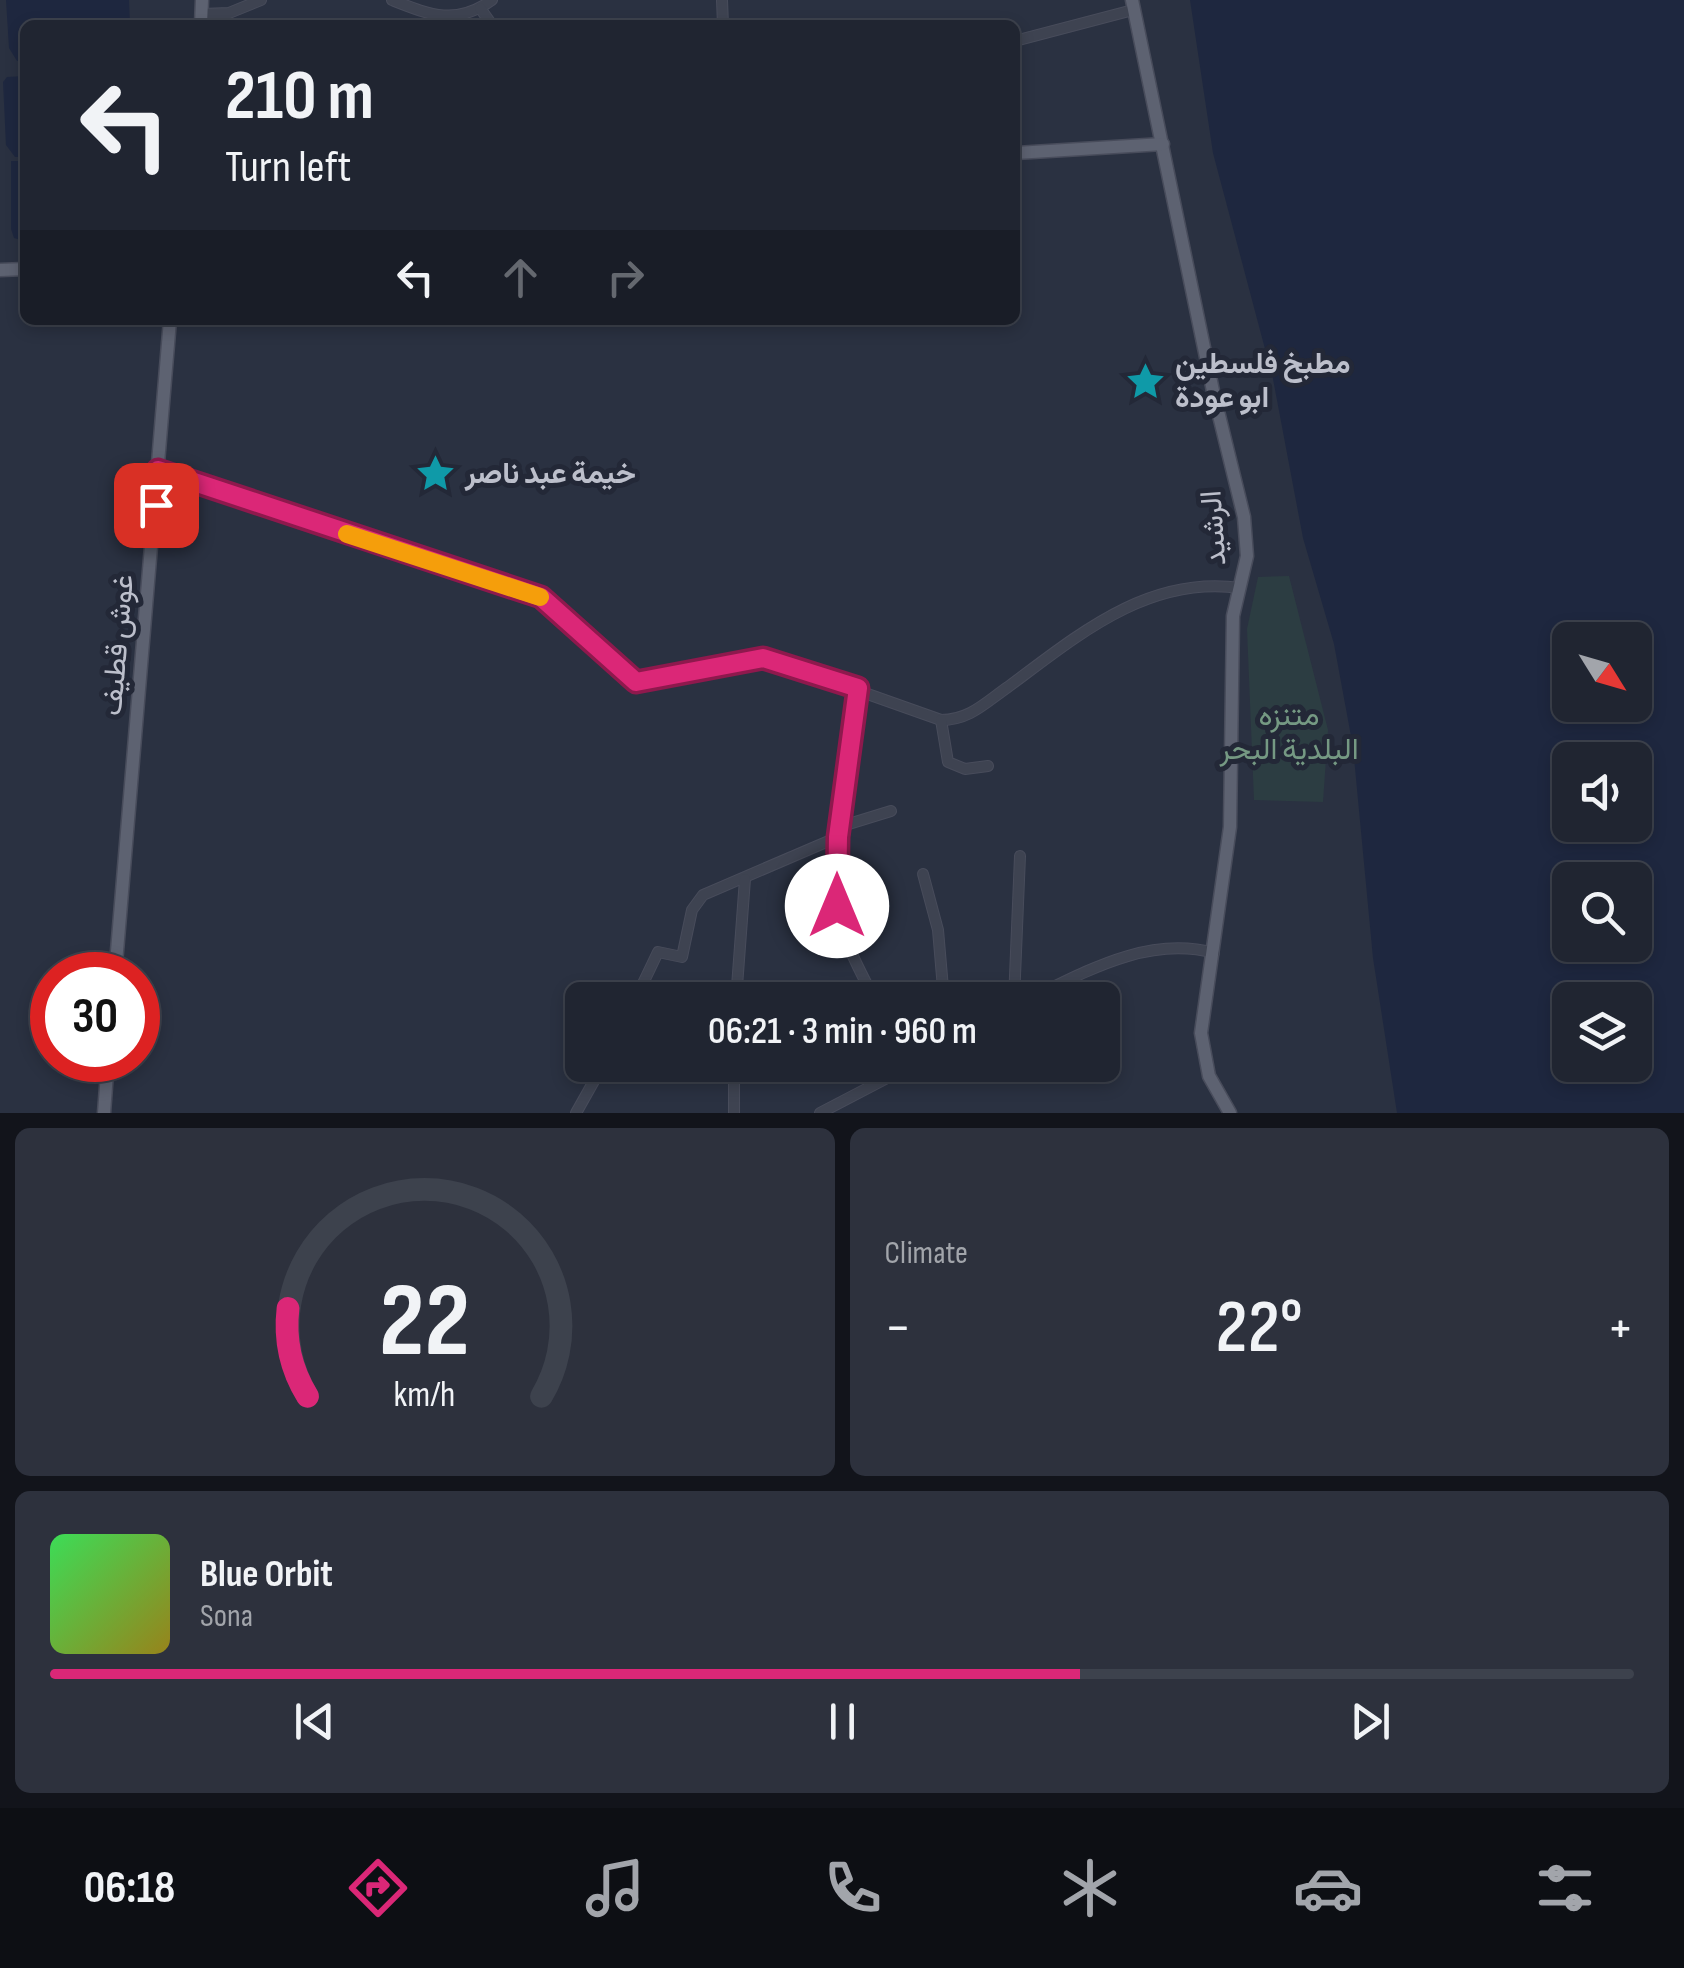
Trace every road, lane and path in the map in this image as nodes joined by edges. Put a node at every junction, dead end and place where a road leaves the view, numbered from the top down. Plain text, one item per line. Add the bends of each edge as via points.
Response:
1 (261, 0) edge
2 (392, 0) edge
3 (492, 0) edge
4 (1132, 5) edge
5 (480, 8) junction
6 (202, 13) edge
7 (488, 20) edge
8 (1020, 39) edge
9 (1163, 144) junction
10 (1020, 152) edge
11 (170, 325) edge
12 (158, 470) junction
13 (1240, 588) junction
14 (858, 688) junction
15 (941, 720) junction
16 (988, 766) dead end
17 (891, 810) dead end
18 (838, 832) junction
19 (1020, 856) dead end
20 (923, 874) dead end
21 (746, 878) junction
22 (117, 952) edge
23 (1214, 954) junction
24 (644, 982) edge
25 (737, 982) edge
26 (866, 982) edge
27 (942, 982) edge
28 (1015, 982) edge
29 (1069, 982) edge
30 (106, 1082) edge
31 (593, 1082) edge
32 (734, 1082) edge
33 (874, 1082) edge
34 (104, 1113) edge
35 (576, 1113) edge
36 (734, 1113) edge
37 (820, 1113) edge
38 (1230, 1113) edge

1 - 6 street via 230,13
2 - 5 street via 438,18
3 - 5 street
4 - 8 street
4 - 9 main road, الرشيد
5 - 7 street
9 - 10 main road
9 - 13 main road, الرشيد via 1244,517 1247,556
11 - 12 main road, غوش قطيف
12 - 14 street via 541,597 636,682 763,658
12 - 22 main road, غوش قطيف
13 - 15 street via 1185,586 1108,614 972,714
13 - 23 main road, الرشيد via 1233,616 1230,827
14 - 15 street
14 - 18 street
15 - 16 street via 948,762 965,769
17 - 18 street
18 - 21 street
18 - 26 street via 837,906
19 - 28 street
20 - 27 street
21 - 24 street via 696,901 682,957 658,952
21 - 25 street
23 - 29 street via 1192,948 1134,954
23 - 38 main road, الرشيد via 1203,1058
30 - 34 main road
31 - 35 street
32 - 36 street
33 - 37 street

